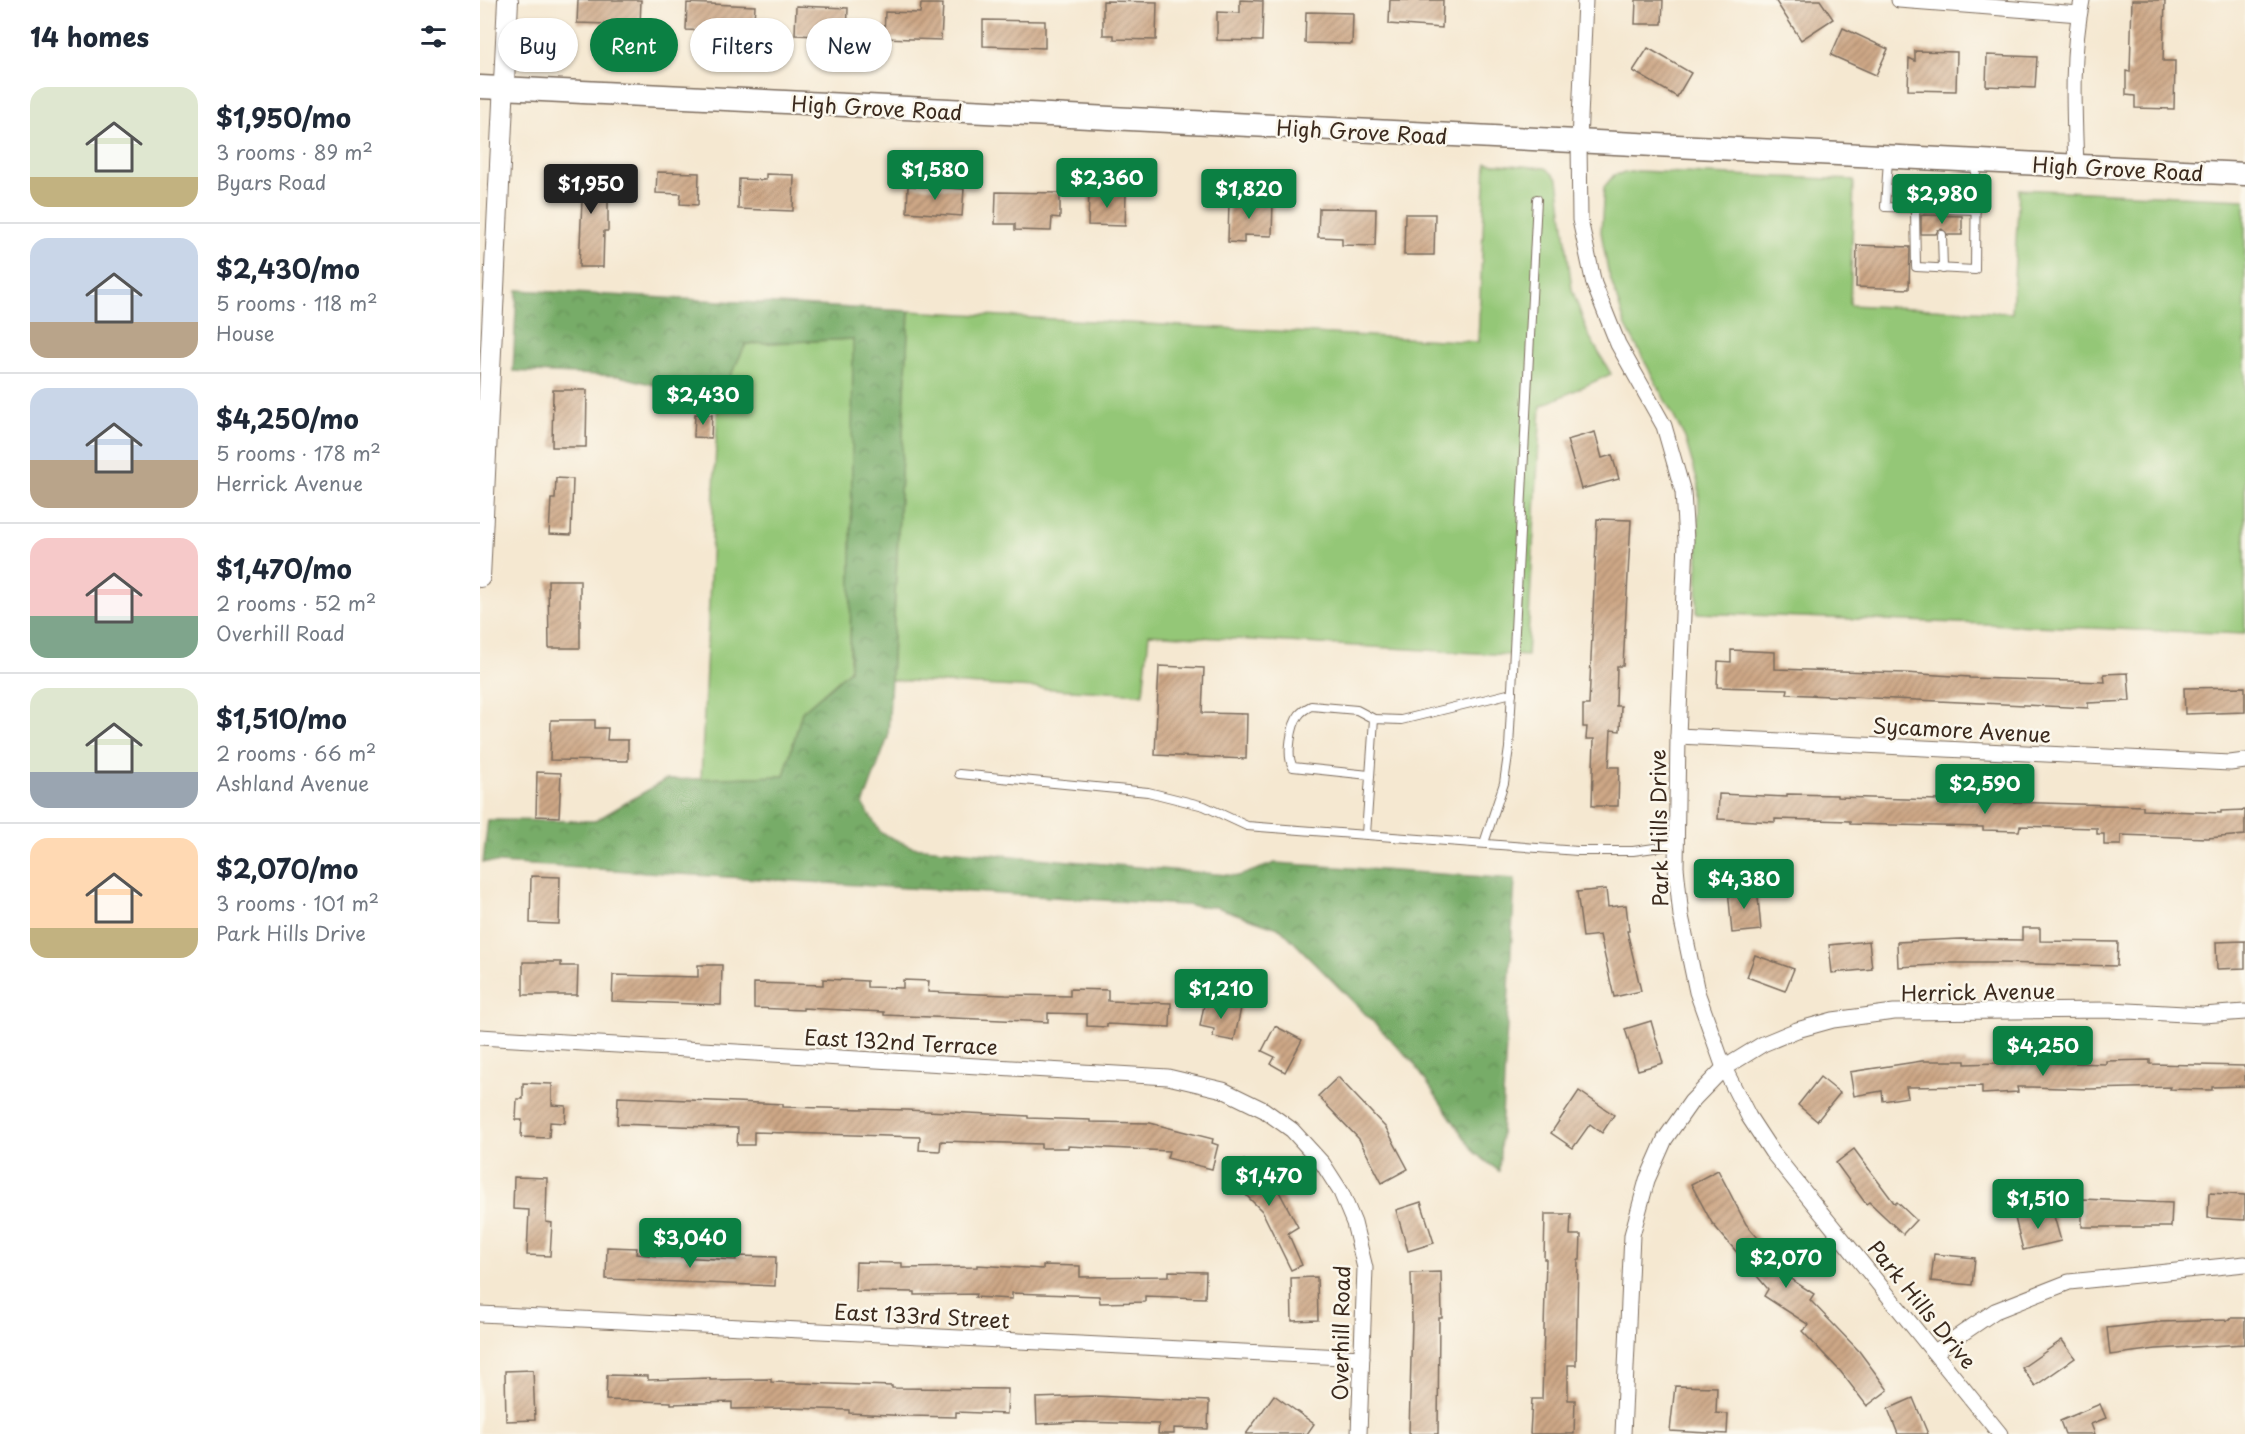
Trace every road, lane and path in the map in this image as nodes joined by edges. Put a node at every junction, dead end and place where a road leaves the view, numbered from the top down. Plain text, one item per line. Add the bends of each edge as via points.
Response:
1 (508, 0) edge
2 (1586, 0) edge
3 (1899, 0) edge
4 (2081, 7) edge
5 (480, 87) edge
6 (503, 88) junction
7 (1579, 142) junction
8 (1888, 157) junction
9 (1977, 161) junction
10 (2076, 166) junction
11 (2245, 174) edge
12 (1537, 199) dead end
13 (1915, 208) junction
14 (1976, 210) junction
15 (1942, 235) dead end
16 (1943, 268) junction
17 (480, 577) edge
18 (1512, 693) junction
19 (1374, 718) junction
20 (1678, 736) junction
21 (2245, 761) edge
22 (959, 774) dead end
23 (1369, 775) junction
24 (1366, 834) junction
25 (1484, 843) junction
26 (1676, 846) junction
27 (2245, 1012) edge
28 (480, 1037) edge
29 (1724, 1068) junction
30 (1303, 1142) joint
31 (2245, 1264) edge
32 (480, 1314) edge
33 (1935, 1352) junction
34 (1362, 1358) junction
35 (1359, 1434) edge
36 (1623, 1434) edge
37 (2000, 1434) edge

1 - 6 street
2 - 7 street, Park Hills Drive
3 - 4 street
4 - 10 street via 2074,107
5 - 6 main road, High Grove Road
6 - 7 main road, High Grove Road
6 - 17 street
7 - 8 main road, High Grove Road
7 - 20 street, Park Hills Drive via 1580,220 1593,284 1618,344 1664,426 1683,492 1686,541
8 - 9 main road, High Grove Road
8 - 13 lane via 1885,207
9 - 10 main road, High Grove Road
9 - 14 lane
10 - 11 main road, High Grove Road
12 - 18 lane
13 - 14 lane via 1942,212
13 - 16 lane via 1917,267
14 - 16 lane via 1975,270
15 - 16 lane
18 - 19 lane via 1401,720
18 - 25 lane via 1504,783
19 - 23 lane
19 - 23 lane via 1357,710 1311,706 1298,715 1291,735 1289,761 1293,767
20 - 21 street, Sycamore Avenue
20 - 26 street, Park Hills Drive
22 - 24 lane via 1149,792 1204,806 1247,825
23 - 24 lane
24 - 25 lane
25 - 26 lane via 1578,851
26 - 29 street, Park Hills Drive via 1681,916 1697,992
27 - 29 street, Herrick Avenue via 2204,1015 2110,1010 1894,1012 1833,1020 1797,1030 1763,1044
28 - 30 street, East 132nd Terrace via 1168,1077 1223,1090 1264,1110
29 - 33 street, Park Hills Drive via 1749,1118 1772,1152
29 - 36 street, Herrick Avenue via 1691,1102 1665,1139 1647,1180 1632,1235
30 - 34 street, Overhill Road via 1341,1192 1354,1224 1365,1268
31 - 33 street via 2069,1282 1995,1311
32 - 34 street, East 133rd Street
33 - 37 street, Park Hills Drive
34 - 35 street, Overhill Road

